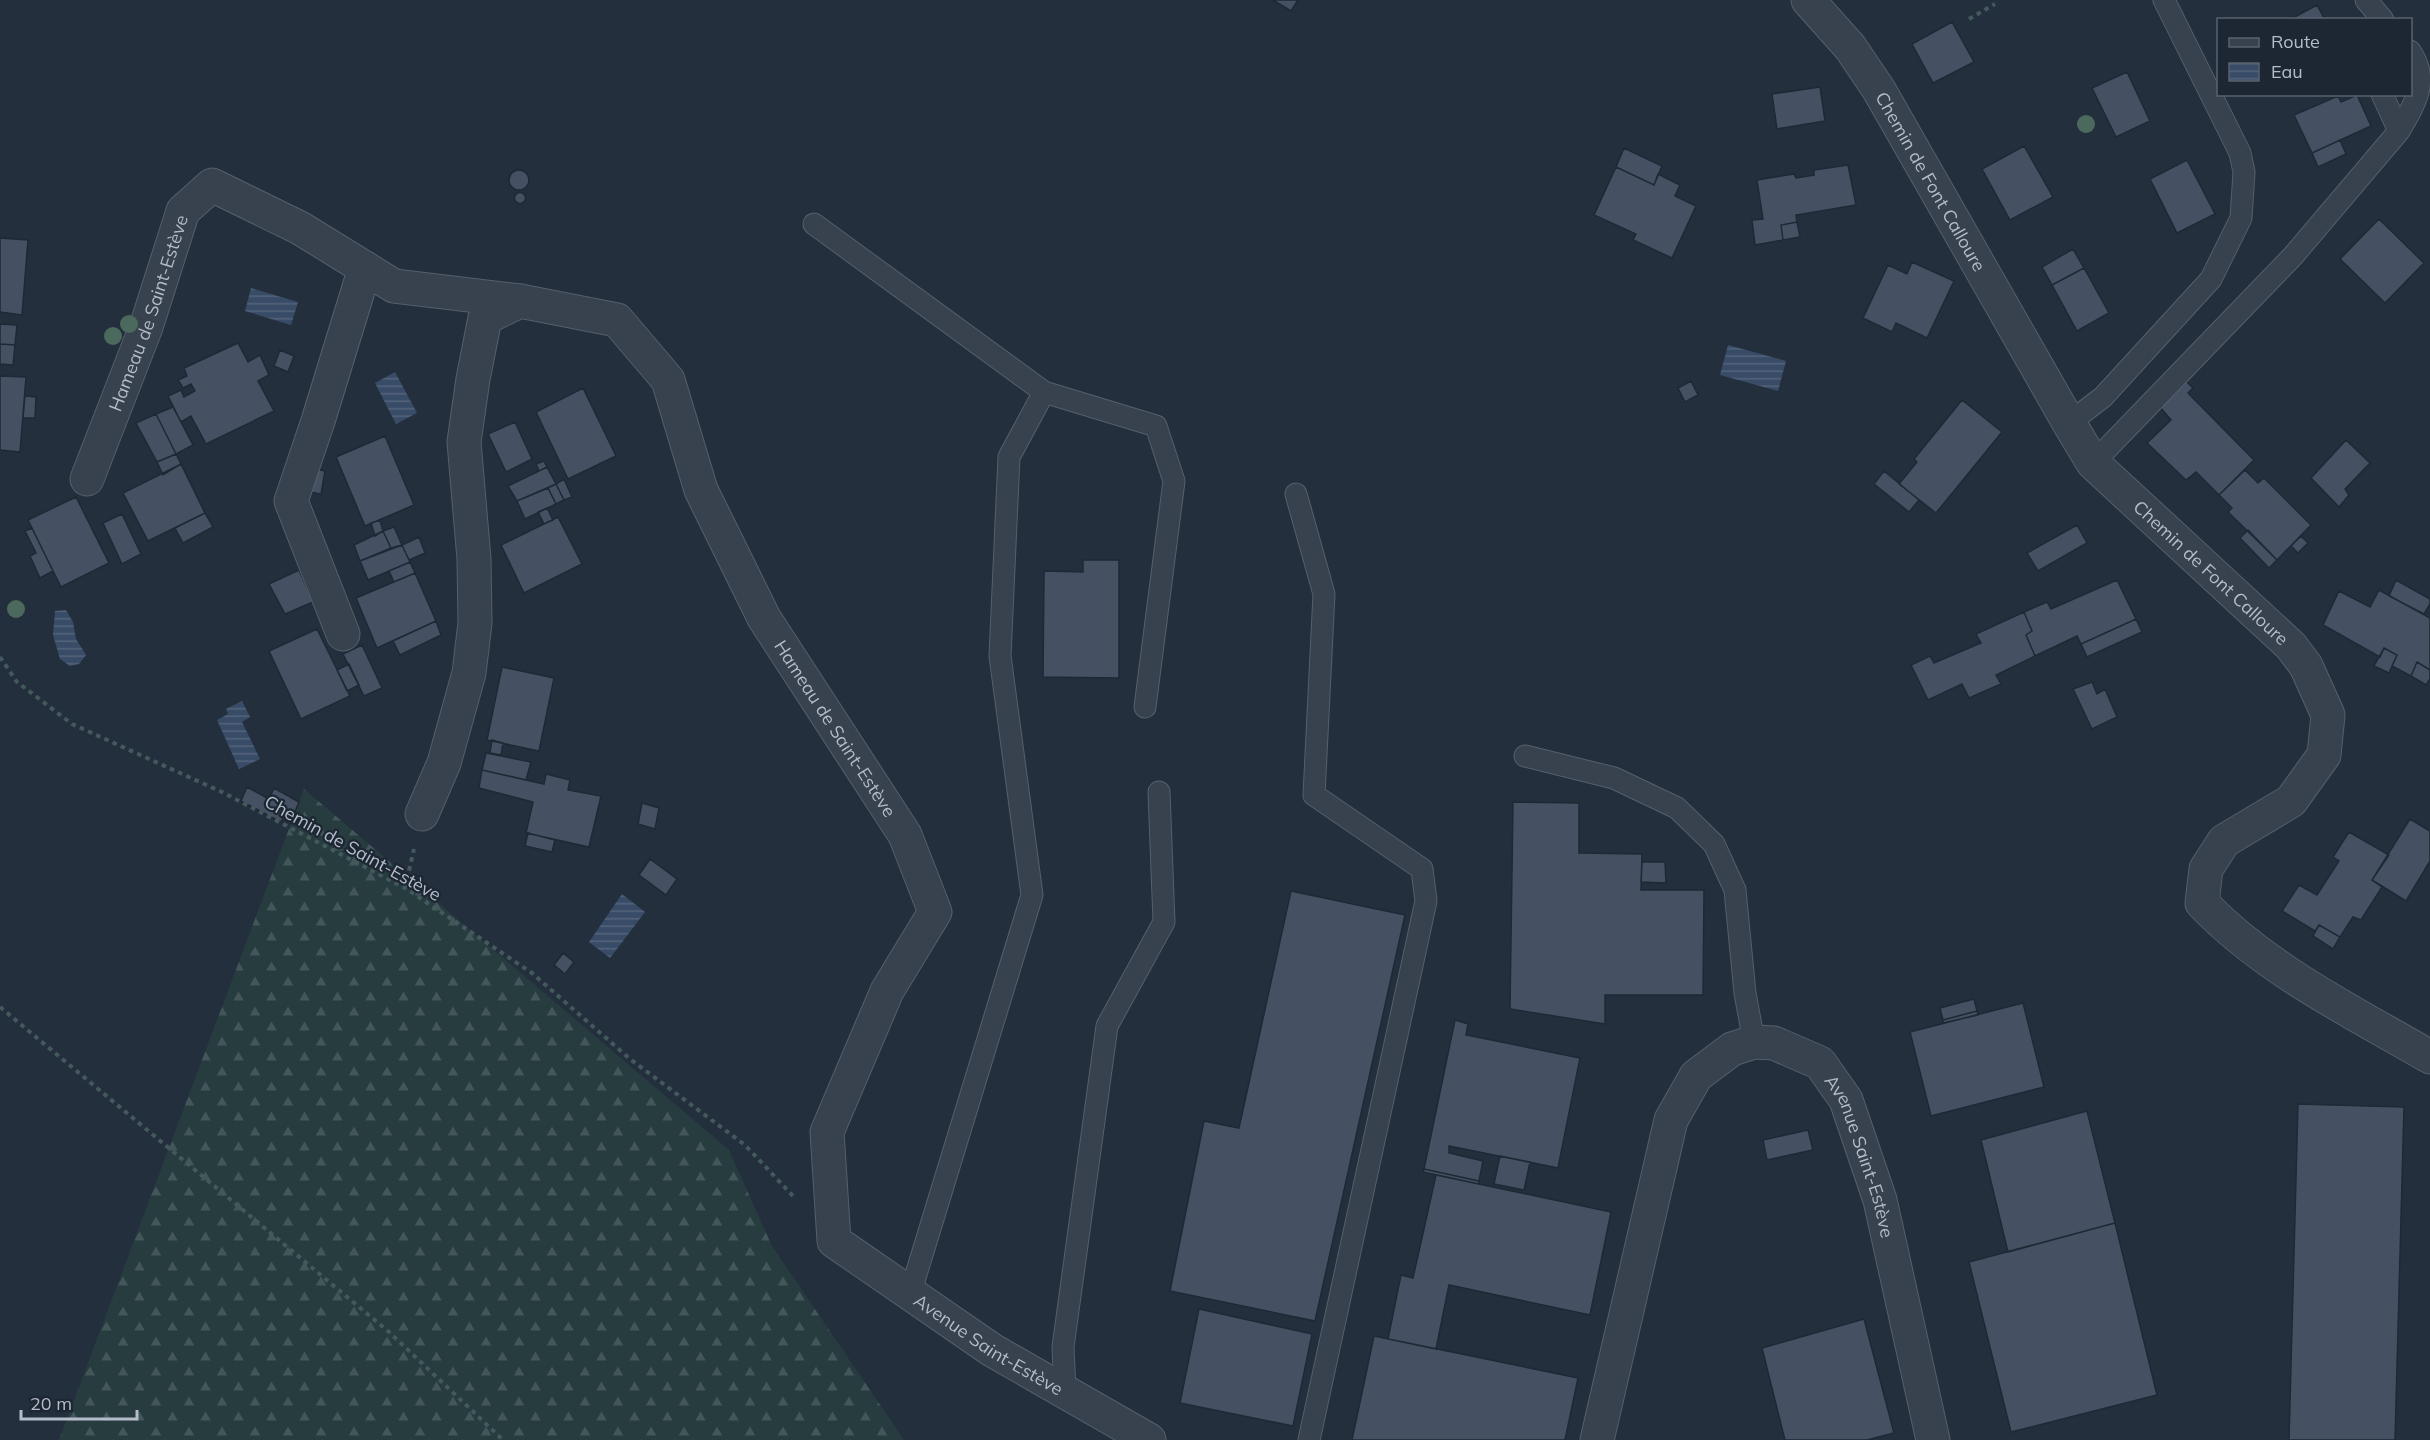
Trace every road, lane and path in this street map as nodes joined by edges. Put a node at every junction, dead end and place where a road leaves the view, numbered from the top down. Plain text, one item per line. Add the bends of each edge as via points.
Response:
1 (1808, 0) edge
2 (2164, 0) edge
3 (2366, 0) edge
4 (1995, 4) dead end
5 (2381, 18) edge
6 (1968, 19) dead end
7 (2412, 53) edge
8 (2383, 96) edge
9 (2399, 131) junction
10 (814, 224) dead end
11 (365, 268) junction
12 (520, 301) junction
13 (1044, 392) junction
14 (2069, 423) junction
15 (2093, 463) junction
16 (87, 478) dead end
17 (1296, 494) dead end
18 (344, 634) dead end
19 (0, 657) edge
20 (1145, 706) dead end
21 (1525, 756) dead end
22 (1159, 792) dead end
23 (422, 813) dead end
24 (0, 1007) edge
25 (1754, 1041) junction
26 (2430, 1057) edge
27 (795, 1198) dead end
28 (834, 1241) joint
29 (910, 1294) junction
30 (1065, 1392) junction
31 (503, 1440) edge
32 (1149, 1440) edge
33 (1309, 1440) edge
34 (1597, 1440) edge
35 (1933, 1440) edge

1 - 14 street, Chemin de Font Calloure via 1850,48 1879,90
2 - 14 lane via 2240,153 2244,172 2241,218 2211,279 2103,397
3 - 5 lane
4 - 6 path
7 - 9 lane via 2419,61 2423,91
8 - 9 lane
9 - 15 lane via 2293,256
10 - 13 lane
11 - 12 street, Hameau de Saint-Estève via 394,286
11 - 16 street, Hameau de Saint-Estève via 300,228 212,184 183,211 146,327
11 - 18 street via 291,501
12 - 23 street via 485,318 472,379 464,442 475,623 469,673 444,763
12 - 28 street, Hameau de Saint-Estève via 617,320 669,380 701,490 764,618 905,835 935,912 887,991 827,1132
13 - 20 lane via 1156,426 1165,452 1174,481
13 - 29 lane via 1009,457 1000,656 1032,895
14 - 15 street, Chemin de Font Calloure
15 - 26 street, Chemin de Font Calloure via 2291,646 2306,666 2328,715 2324,755 2291,801 2224,841 2206,869 2202,903 2225,927 2306,985
17 - 33 lane via 1324,594 1314,795 1422,869 1426,901
19 - 27 path, Chemin de Saint-Estève via 17,682 72,724 222,792 405,888 532,973 630,1059 745,1145
21 - 25 lane via 1614,778 1677,808 1714,844 1734,890
22 - 30 lane via 1164,922 1107,1026 1063,1347
24 - 31 path via 389,1332
25 - 34 street via 1732,1048 1696,1076 1671,1120
25 - 35 street, Avenue Saint-Estève via 1773,1043 1820,1063 1846,1100 1880,1200
28 - 29 street, Avenue Saint-Estève
29 - 30 street, Avenue Saint-Estève via 992,1350
30 - 32 street, Avenue Saint-Estève

